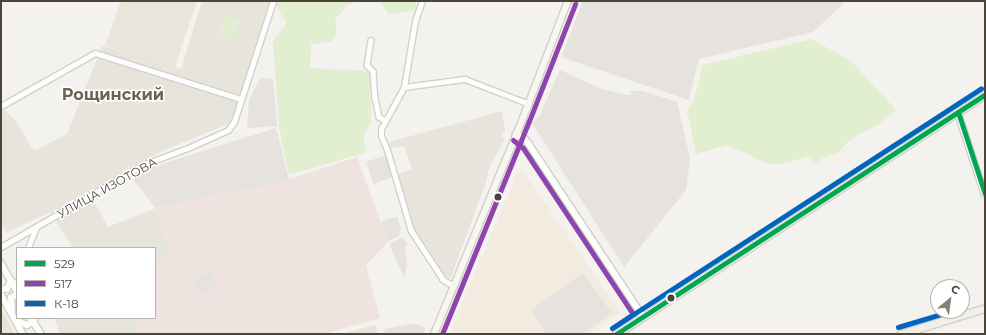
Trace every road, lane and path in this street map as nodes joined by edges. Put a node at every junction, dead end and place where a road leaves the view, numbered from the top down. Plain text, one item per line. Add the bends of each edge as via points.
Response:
1 (273, 1) edge
2 (422, 1) edge
3 (568, 1) edge
4 (370, 40) dead end
5 (404, 87) junction
6 (985, 94) edge
7 (241, 99) junction
8 (527, 103) junction
9 (1, 106) edge
10 (958, 112) junction
11 (385, 120) junction
12 (516, 134) junction
13 (985, 194) edge
14 (36, 227) junction
15 (1, 247) edge
16 (28, 247) edge
17 (1, 263) edge
18 (14, 281) edge
19 (453, 286) junction
20 (16, 289) edge
21 (1, 290) edge
22 (1, 294) edge
23 (16, 296) edge
24 (985, 308) edge
25 (14, 316) junction
26 (643, 316) junction
27 (16, 318) edge
28 (17, 319) edge
29 (33, 320) edge
30 (23, 334) edge
31 (41, 334) edge
32 (434, 334) edge
33 (616, 334) edge
34 (900, 334) edge

1 - 7 street, УЛИЦА ИЗОТОВА
2 - 5 street via 415,21
3 - 8 main road
4 - 11 street via 367,65 373,70 379,117
5 - 8 street via 465,79
5 - 11 street
6 - 10 main road
7 - 9 street via 95,53
7 - 14 street, УЛИЦА ИЗОТОВА via 234,122 228,130 145,164
8 - 12 main road
10 - 13 street
10 - 26 main road
11 - 19 street via 381,136 411,231 443,280
12 - 19 main road
12 - 26 street via 529,144
14 - 15 street, УЛИЦА ИЗОТОВА
14 - 16 street
17 - 18 street
18 - 20 street
18 - 21 street via 7,289
19 - 32 main road
22 - 25 street
23 - 25 street via 11,298
24 - 34 main road
25 - 27 street
25 - 30 street
26 - 33 main road
28 - 29 street via 22,325
29 - 31 street

